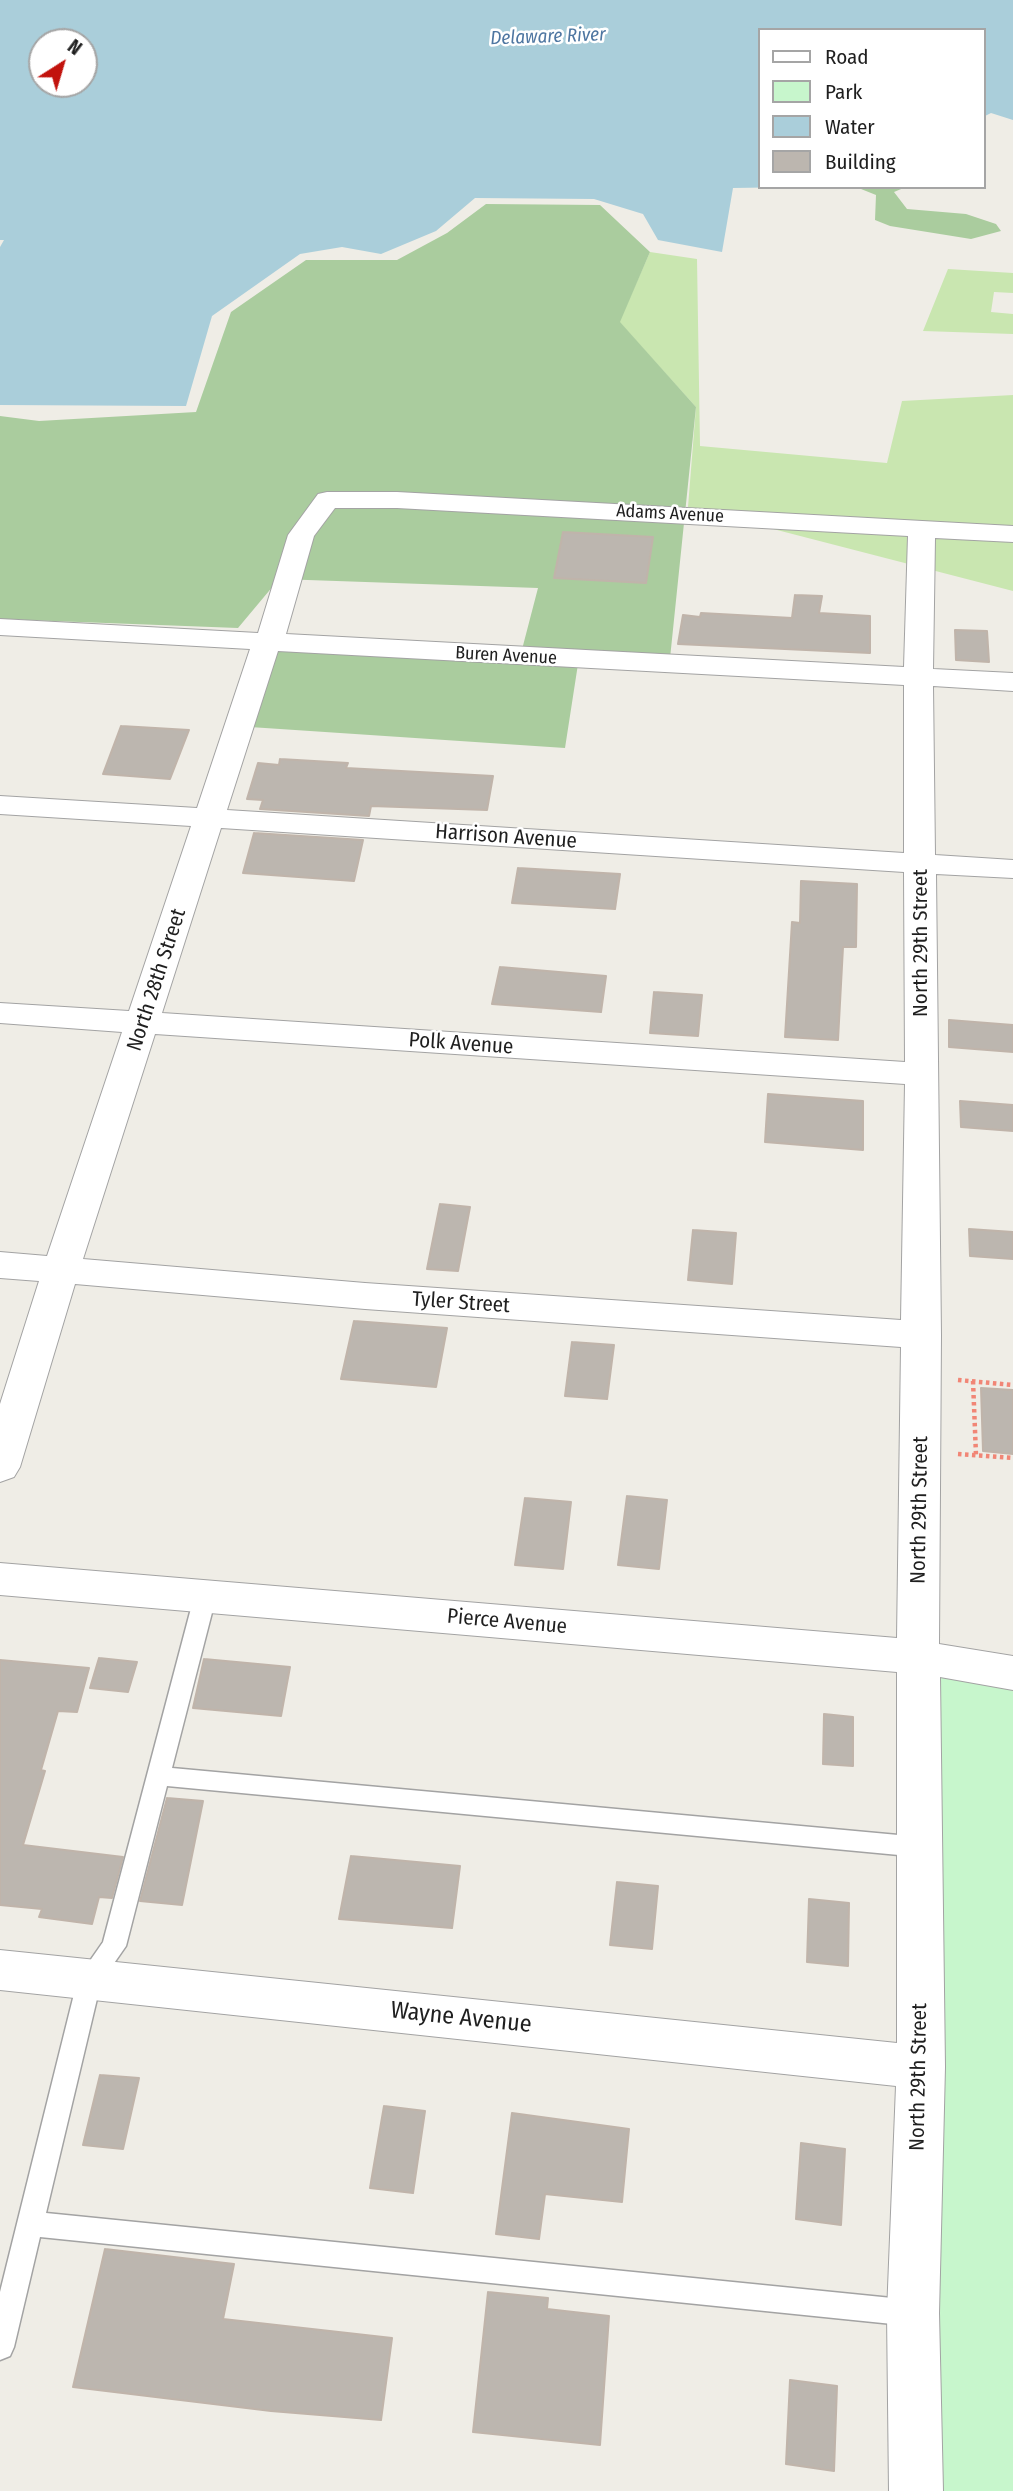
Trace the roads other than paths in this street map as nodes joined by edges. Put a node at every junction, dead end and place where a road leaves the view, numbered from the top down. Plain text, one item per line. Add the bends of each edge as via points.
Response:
1 (327, 500) joint
2 (922, 529) junction
3 (1013, 534) edge
4 (0, 627) edge
5 (266, 643) junction
6 (918, 678) junction
7 (1013, 682) edge
8 (0, 805) edge
9 (210, 818) junction
10 (921, 864) junction
11 (1013, 869) edge
12 (0, 1013) edge
13 (143, 1023) junction
14 (922, 1074) junction
15 (0, 1265) edge
16 (61, 1269) junction
17 (922, 1335) junction
18 (0, 1467) edge
19 (0, 1579) edge
20 (205, 1597) junction
21 (918, 1657) junction
22 (1013, 1673) edge
23 (159, 1776) junction
24 (920, 1847) junction
25 (0, 1970) edge
26 (90, 1978) junction
27 (921, 2067) junction
28 (30, 2224) junction
29 (913, 2313) junction
30 (0, 2347) edge
31 (916, 2491) edge

1 - 2 street, Adams Avenue
1 - 5 street, North 28th Street via 300,535 275,627
2 - 3 street, Adams Avenue
2 - 6 street, North 29th Street
4 - 5 street, Buren Avenue
5 - 6 street, Buren Avenue
5 - 9 street, North 28th Street
6 - 7 street, Buren Avenue
6 - 10 street, North 29th Street
8 - 9 street, Harrison Avenue
9 - 10 street, Harrison Avenue
9 - 13 street, North 28th Street
10 - 11 street, Harrison Avenue
10 - 14 street, North 29th Street
12 - 13 street, Polk Avenue
13 - 14 street, Polk Avenue
13 - 16 street, North 28th Street
14 - 17 street, North 29th Street
15 - 16 street, Tyler Street
16 - 17 street, Tyler Street via 365,1296
16 - 18 street, North 28th Street
17 - 21 street, North 29th Street
19 - 20 street, Pierce Avenue
20 - 21 street, Pierce Avenue
20 - 23 lane
21 - 22 street, Pierce Avenue
21 - 24 street, North 29th Street
23 - 24 lane
23 - 26 lane via 114,1947
24 - 27 street, North 29th Street
25 - 26 street, Wayne Avenue
26 - 27 street, Wayne Avenue
26 - 28 lane
27 - 29 street, North 29th Street
28 - 29 lane
28 - 30 lane
29 - 31 street, North 29th Street

